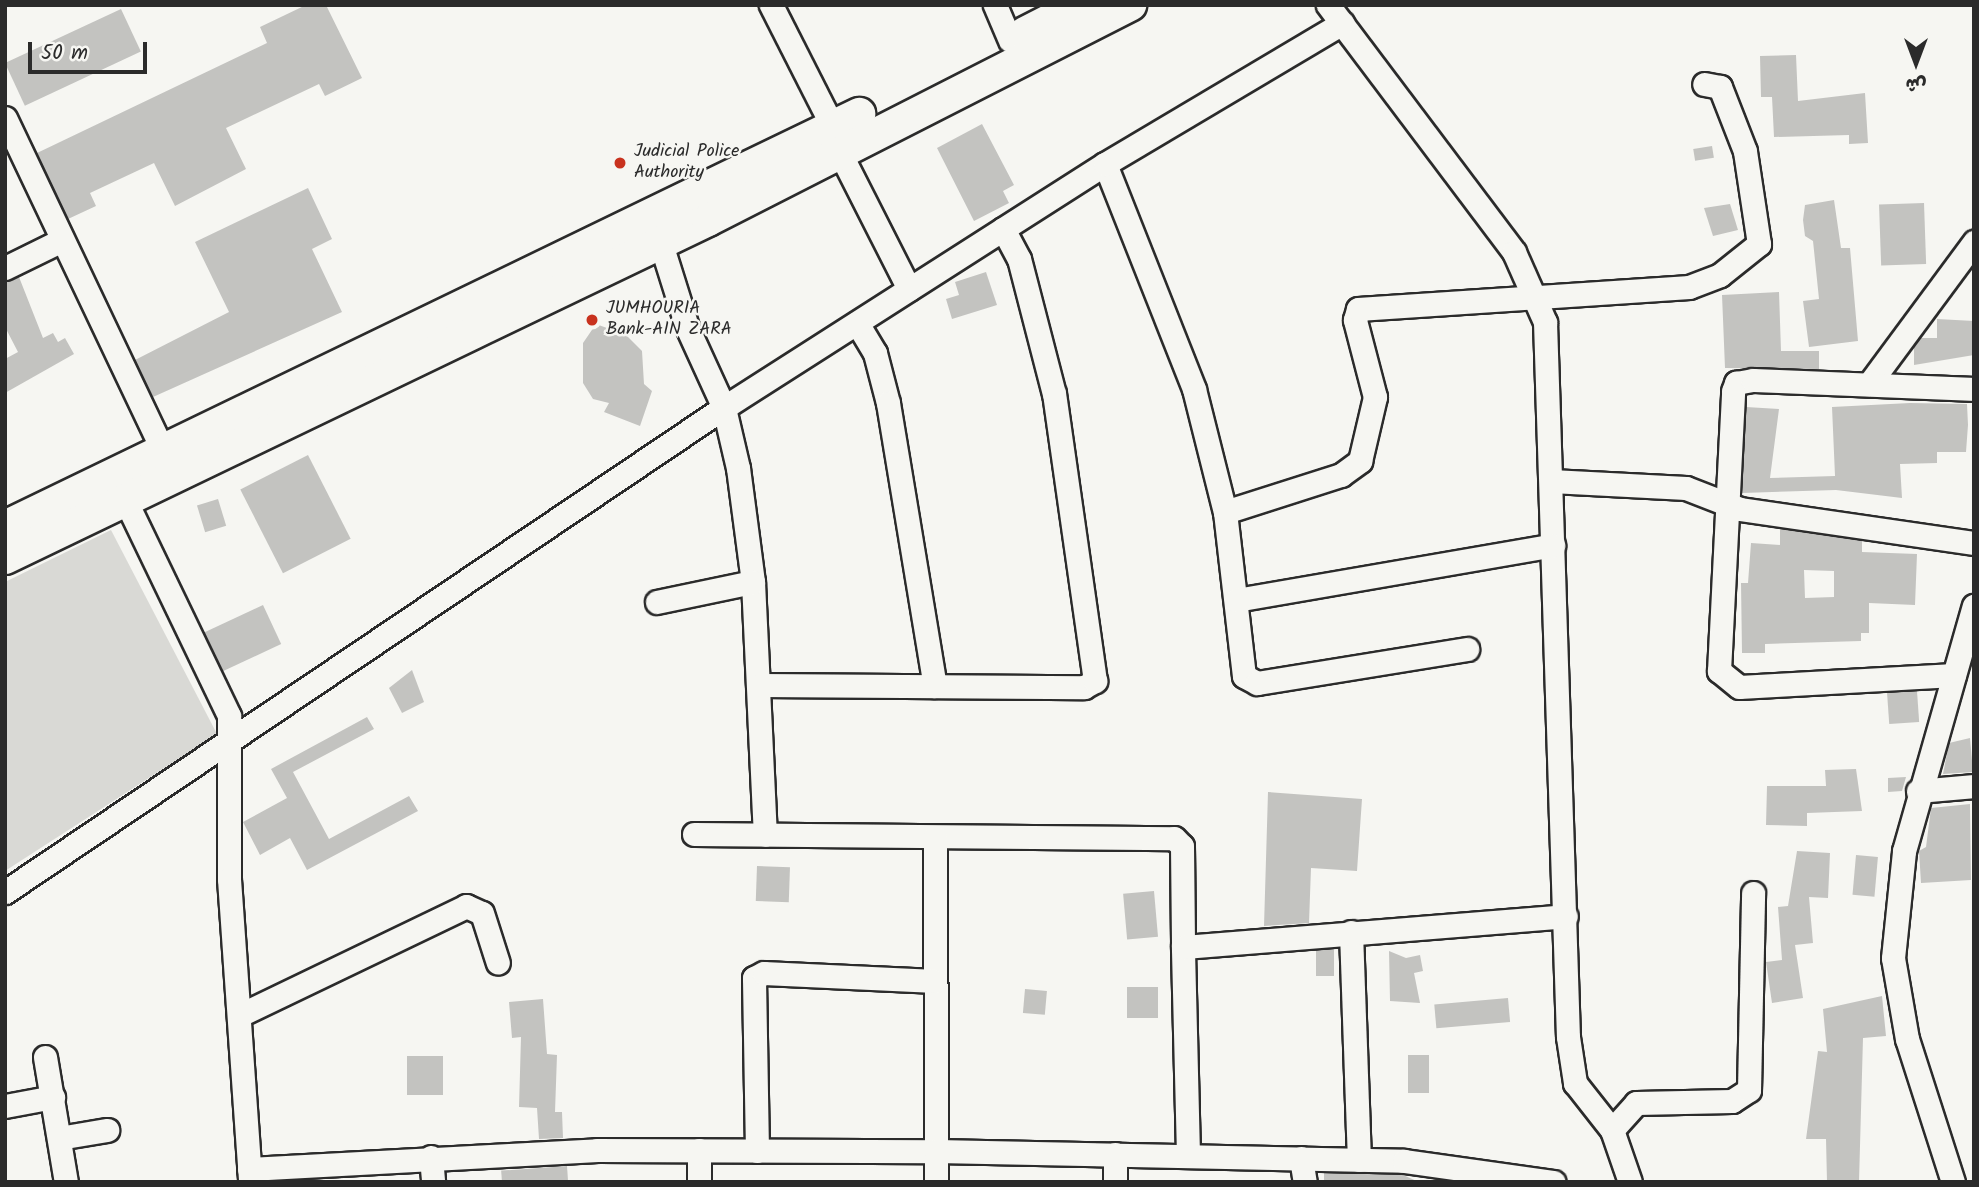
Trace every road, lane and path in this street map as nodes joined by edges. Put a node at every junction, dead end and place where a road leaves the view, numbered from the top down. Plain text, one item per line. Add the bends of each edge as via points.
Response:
1 (771, 5) edge
2 (995, 5) edge
3 (1080, 5) edge
4 (1130, 5) edge
5 (1335, 14) edge
6 (1010, 40) junction
7 (1704, 84) dead end
8 (7, 126) edge
9 (835, 138) junction
10 (1105, 164) junction
11 (1003, 229) junction
12 (657, 230) junction
13 (60, 241) junction
14 (1974, 242) edge
15 (5, 268) edge
16 (909, 289) junction
17 (1537, 298) junction
18 (857, 323) junction
19 (1868, 384) junction
20 (1974, 389) edge
21 (724, 408) junction
22 (169, 463) junction
23 (1551, 481) junction
24 (118, 486) junction
25 (1727, 504) junction
26 (1225, 512) junction
27 (5, 527) edge
28 (1974, 543) edge
29 (1553, 545) junction
30 (5, 558) edge
31 (753, 582) junction
32 (1236, 600) junction
33 (657, 602) dead end
34 (1974, 606) edge
35 (1467, 649) dead end
36 (1954, 675) junction
37 (760, 685) junction
38 (935, 686) junction
39 (228, 745) junction
40 (1974, 786) edge
41 (1918, 791) junction
42 (694, 834) dead end
43 (765, 835) junction
44 (935, 837) junction
45 (5, 892) edge
46 (1753, 893) dead end
47 (1566, 916) junction
48 (1351, 932) junction
49 (1183, 947) junction
50 (498, 963) dead end
51 (935, 981) junction
52 (242, 1014) junction
53 (46, 1057) dead end
54 (53, 1097) junction
55 (5, 1106) edge
56 (107, 1130) dead end
57 (1612, 1130) junction
58 (59, 1138) junction
59 (699, 1150) junction
60 (757, 1150) junction
61 (936, 1151) junction
62 (1115, 1154) junction
63 (1188, 1155) junction
64 (431, 1157) junction
65 (1301, 1158) junction
66 (1359, 1160) junction
67 (250, 1175) edge
68 (66, 1182) edge
69 (433, 1182) edge
70 (699, 1182) edge
71 (936, 1182) edge
72 (1115, 1182) edge
73 (1306, 1182) edge
74 (1554, 1182) edge
75 (1630, 1182) edge
76 (1953, 1182) edge

1 - 9 street
2 - 6 street
3 - 6 highway
4 - 9 highway
5 - 10 street
5 - 17 street via 1514,252
6 - 9 highway
7 - 17 street via 1720,87 1745,151 1759,244 1699,285
8 - 13 street
9 - 12 highway
9 - 16 street
10 - 11 street
10 - 26 street via 1194,389
11 - 16 street
11 - 38 street via 1019,259 1055,394 1098,676 1084,687
12 - 21 street via 687,327
12 - 22 highway
13 - 15 street
13 - 22 street
14 - 19 street
16 - 18 street
17 - 23 street via 1548,356
17 - 26 street via 1359,309 1355,320 1375,397 1360,461 1341,475
18 - 21 street
18 - 38 street via 875,353 888,403
19 - 20 street
19 - 25 street via 1736,383
21 - 31 street
21 - 39 street
22 - 24 highway
23 - 25 street via 1686,488
23 - 29 street
24 - 27 highway
24 - 30 highway
24 - 39 street via 228,708
25 - 28 street
25 - 36 street via 1716,659 1727,681 1739,687
26 - 32 street
29 - 32 street
29 - 47 street
31 - 33 street
31 - 37 street
32 - 35 street via 1242,668 1250,682
34 - 36 street
36 - 41 street
37 - 38 street
37 - 43 street
39 - 45 street
39 - 52 street via 229,879
40 - 41 street
41 - 76 street via 1904,851 1893,958 1907,1039
42 - 43 street
43 - 44 street
44 - 49 street via 1174,838 1182,846
44 - 51 street
46 - 57 street via 1749,1090 1732,1101 1636,1103
47 - 48 street
47 - 57 street via 1568,1037 1576,1083
48 - 49 street
48 - 66 street
49 - 63 street
50 - 52 street via 482,913 466,906
51 - 60 street via 764,973 754,978
51 - 61 street
52 - 67 street
53 - 54 street
54 - 55 street
54 - 58 street
56 - 58 street
57 - 75 street
58 - 68 street
59 - 60 street
59 - 64 street
59 - 70 street
60 - 61 street
61 - 62 street
61 - 71 street
62 - 63 street
62 - 72 street
63 - 65 street
64 - 67 street
64 - 69 street
65 - 66 street
65 - 73 street
66 - 74 street via 1435,1163

